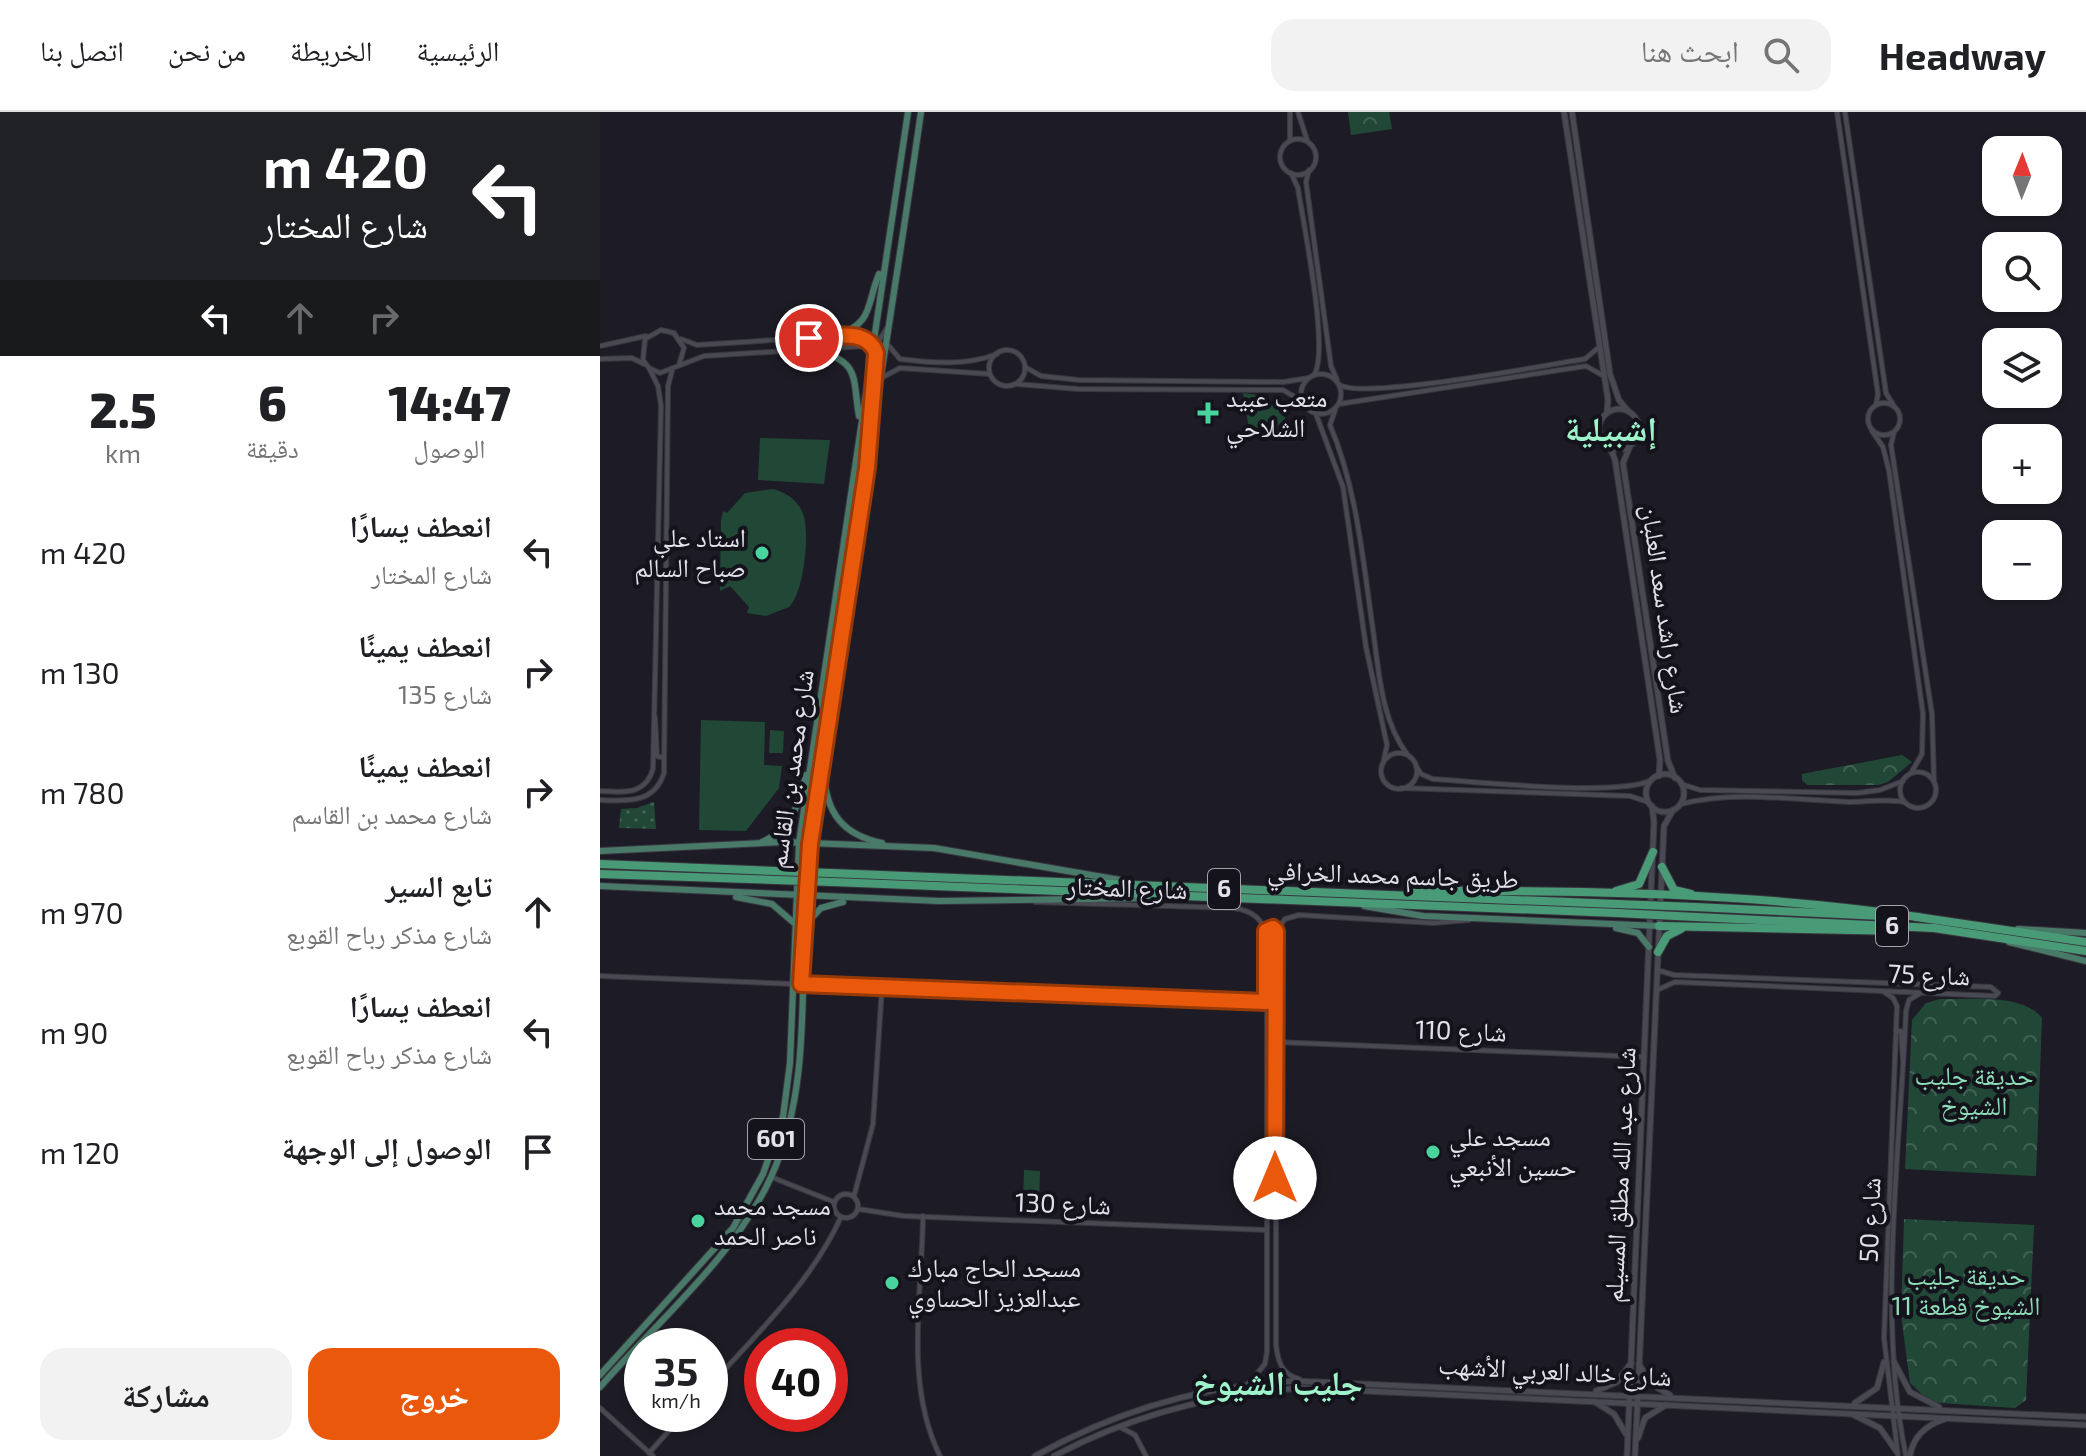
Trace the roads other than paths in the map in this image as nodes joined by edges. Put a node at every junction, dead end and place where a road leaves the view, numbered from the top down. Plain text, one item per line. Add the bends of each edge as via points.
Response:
1 (908, 112) edge
2 (921, 112) edge
3 (1290, 112) edge
4 (1298, 112) edge
5 (1564, 112) edge
6 (1572, 112) edge
7 (1837, 112) edge
8 (1845, 112) edge
9 (1290, 141) junction
10 (1308, 142) junction
11 (1309, 170) junction
12 (1291, 173) junction
13 (882, 267) junction
14 (890, 326) junction
15 (648, 335) junction
16 (836, 336) junction
17 (679, 338) junction
18 (886, 340) junction
19 (872, 344) junction
20 (600, 346) edge
21 (1598, 348) junction
22 (814, 349) junction
23 (997, 354) junction
24 (600, 359) edge
25 (900, 359) junction
26 (1585, 359) junction
27 (679, 365) junction
28 (647, 366) junction
29 (1586, 366) junction
30 (1025, 367) junction
31 (900, 368) junction
32 (672, 371) junction
33 (990, 374) junction
34 (1602, 375) junction
35 (1311, 376) junction
36 (878, 382) junction
37 (1338, 383) junction
38 (1015, 384) junction
39 (1365, 390) junction
40 (1365, 400) junction
41 (1302, 401) junction
42 (1339, 404) junction
43 (1876, 405) junction
44 (1894, 406) junction
45 (874, 408) junction
46 (1335, 410) junction
47 (1628, 411) junction
48 (1607, 413) junction
49 (1316, 414) junction
50 (860, 422) junction
51 (1872, 431) junction
52 (1894, 432) junction
53 (1630, 446) junction
54 (1610, 447) junction
55 (1909, 559) junction
56 (1901, 560) junction
57 (1640, 579) junction
58 (1632, 581) junction
59 (657, 594) junction
60 (667, 594) junction
61 (1641, 642) junction
62 (1649, 642) junction
63 (1928, 687) junction
64 (1919, 688) junction
65 (654, 715) junction
66 (813, 752) junction
67 (1407, 754) junction
68 (665, 758) junction
69 (1384, 759) junction
70 (823, 764) junction
71 (1416, 766) junction
72 (1911, 773) junction
73 (1659, 776) junction
74 (1675, 778) junction
75 (1652, 780) junction
76 (1903, 781) junction
77 (1934, 782) junction
78 (1681, 784) junction
79 (1401, 788) junction
80 (1735, 790) junction
81 (1744, 790) junction
82 (600, 791) edge
83 (1735, 798) junction
84 (1743, 798) junction
85 (600, 800) edge
86 (1904, 802) junction
87 (1650, 804) junction
88 (1681, 804) junction
89 (1673, 810) junction
90 (799, 843) junction
91 (810, 844) junction
92 (750, 846) junction
93 (905, 847) junction
94 (600, 851) edge
95 (1653, 852) junction
96 (600, 864) edge
97 (1662, 867) junction
98 (600, 874) edge
99 (776, 875) junction
100 (831, 878) junction
101 (600, 886) edge
102 (1157, 886) junction
103 (709, 892) junction
104 (1331, 893) junction
105 (1571, 893) junction
106 (795, 896) junction
107 (805, 897) junction
108 (1191, 897) junction
109 (1656, 897) junction
110 (853, 899) junction
111 (997, 900) junction
112 (1341, 902) junction
113 (1771, 902) junction
114 (1617, 909) junction
115 (1696, 912) junction
116 (1918, 917) junction
117 (1476, 918) junction
118 (1581, 924) junction
119 (794, 925) junction
120 (1654, 925) junction
121 (1692, 927) junction
122 (1934, 928) junction
123 (2000, 928) junction
124 (803, 930) junction
125 (1266, 931) junction
126 (1276, 931) junction
127 (2086, 933) edge
128 (1983, 935) junction
129 (2086, 942) edge
130 (1649, 947) junction
131 (2086, 951) edge
132 (1658, 952) junction
133 (2086, 961) edge
134 (1657, 970) junction
135 (600, 976) edge
136 (1732, 977) junction
137 (797, 984) junction
138 (1732, 985) junction
139 (1925, 985) junction
140 (882, 987) junction
141 (1657, 991) junction
142 (1884, 992) junction
143 (1922, 994) junction
144 (1266, 1002) junction
145 (1648, 1012) junction
146 (1656, 1013) junction
147 (1895, 1032) junction
148 (1275, 1042) junction
149 (1646, 1057) junction
150 (1904, 1062) junction
151 (1267, 1114) junction
152 (1274, 1114) junction
153 (1267, 1126) junction
154 (1275, 1126) junction
155 (1641, 1152) junction
156 (1649, 1153) junction
157 (1640, 1164) junction
158 (1648, 1164) junction
159 (771, 1177) junction
160 (854, 1196) junction
161 (834, 1202) junction
162 (858, 1209) junction
163 (923, 1216) junction
164 (841, 1217) junction
165 (1267, 1230) junction
166 (1267, 1345) junction
167 (1276, 1346) junction
168 (1884, 1362) junction
169 (1894, 1362) junction
170 (1635, 1363) junction
171 (728, 1366) edge
172 (600, 1375) edge
173 (1305, 1381) junction
174 (1369, 1383) junction
175 (1379, 1383) junction
176 (1247, 1385) junction
177 (600, 1387) edge
178 (1493, 1388) junction
179 (1368, 1391) junction
180 (1378, 1392) junction
181 (1590, 1392) junction
182 (1630, 1394) junction
183 (1637, 1394) junction
184 (1494, 1397) junction
185 (1675, 1397) junction
186 (1594, 1401) junction
187 (1629, 1403) junction
188 (1637, 1403) junction
189 (1668, 1405) junction
190 (1850, 1405) junction
191 (600, 1408) edge
192 (1948, 1409) junction
193 (1891, 1411) junction
194 (1898, 1411) junction
195 (1849, 1413) junction
196 (1951, 1417) junction
197 (2086, 1417) edge
198 (1141, 1418) junction
199 (2086, 1425) edge
200 (1117, 1426) junction
201 (669, 1432) edge
202 (1135, 1435) junction
203 (1627, 1437) junction
204 (1635, 1453) edge
205 (651, 1454) edge
206 (1897, 1454) edge
207 (940, 1456) edge
208 (1035, 1456) edge
209 (1054, 1456) edge
210 (1146, 1456) edge
211 (1627, 1456) edge
212 (1908, 1456) edge

1 - 13 main road, شارع محمد بن القاسم / 601
2 - 14 main road, شارع محمد بن القاسم / 601
3 - 9 street
4 - 10 street
5 - 21 main road
6 - 47 main road via 1610,374
7 - 43 street
8 - 44 street via 1886,393
9 - 10 street
9 - 12 street via 1281,160
10 - 11 street via 1316,155
11 - 12 street
11 - 37 street via 1306,182 1331,366
12 - 35 street via 1298,188 1315,298 1320,359
13 - 16 main road via 866,318
13 - 19 main road, شارع محمد بن القاسم / 601
14 - 18 main road, شارع محمد بن القاسم / 601
14 - 19 street
15 - 17 street via 661,330
15 - 20 street
15 - 28 street via 641,349
16 - 17 street via 697,345
16 - 19 street via 861,337
17 - 27 street via 684,354
18 - 25 street
18 - 36 main road, شارع محمد بن القاسم / 601
19 - 22 street
19 - 45 street
19 - 50 main road, شارع محمد بن القاسم / 601
21 - 26 street
21 - 34 main road
22 - 27 street via 704,356
22 - 50 main road via 837,357 853,371
23 - 25 street via 959,362
23 - 30 street via 1014,352
23 - 33 street
24 - 28 street via 632,358
25 - 31 street
26 - 29 street
26 - 39 street
27 - 32 street
28 - 32 street via 660,373
28 - 59 street via 661,399
29 - 34 street
29 - 40 street
30 - 35 street via 1041,376 1079,380 1283,382
30 - 38 street
31 - 33 street
31 - 36 street
32 - 60 street
33 - 38 street via 1001,385
34 - 48 main road
35 - 37 street via 1326,374
35 - 41 street via 1302,388
36 - 45 main road, شارع محمد بن القاسم / 601
37 - 39 street
37 - 42 street
38 - 41 street via 1283,390
39 - 40 street
40 - 42 street
41 - 49 street
42 - 46 street
43 - 44 street
43 - 51 street via 1867,421
44 - 52 street via 1900,421
45 - 70 main road, شارع محمد بن القاسم / 601
46 - 49 street
46 - 67 street via 1330,425 1353,498 1381,685 1393,731
47 - 48 main road
47 - 53 main road via 1640,430
48 - 54 main road via 1599,429
49 - 69 street via 1343,487 1386,739
50 - 66 main road, شارع محمد بن القاسم / 601
51 - 52 street via 1883,436
51 - 56 street via 1889,471
52 - 55 street via 1891,445
53 - 54 main road
53 - 57 main road, شارع راشد سعد العلبان via 1623,463
54 - 58 main road, شارع راشد سعد العلبان
55 - 56 street
55 - 63 street
56 - 64 street
57 - 58 main road
57 - 62 main road, شارع راشد سعد العلبان
58 - 61 main road, شارع راشد سعد العلبان
59 - 60 street
59 - 65 street
60 - 68 street
61 - 62 main road
61 - 73 main road, شارع راشد سعد العلبان
62 - 74 main road, شارع راشد سعد العلبان
63 - 64 street
63 - 77 street
64 - 72 street via 1922,754
65 - 68 street via 657,756
65 - 82 street via 653,769 647,782 631,792
66 - 90 main road, شارع محمد بن القاسم / 601
66 - 92 main road via 792,818 773,837
67 - 69 street
67 - 71 street
68 - 85 street via 662,779 646,797
69 - 79 street via 1383,780
70 - 91 main road, شارع محمد بن القاسم / 601
70 - 93 main road via 827,802 843,827 869,840
71 - 75 street via 1428,778 1503,783 1628,787
71 - 79 street via 1414,780
72 - 76 street
72 - 77 street via 1927,774
73 - 74 main road
73 - 75 main road
74 - 78 main road
75 - 87 main road via 1647,790
76 - 81 street via 1857,793
76 - 86 street
77 - 86 street via 1936,794 1927,806
78 - 80 street
78 - 88 main road
79 - 87 street via 1630,796
80 - 81 street
80 - 83 street
81 - 84 street
83 - 84 street
83 - 88 street
84 - 86 street
87 - 89 main road via 1662,812
87 - 95 main road
88 - 89 main road
89 - 97 main road via 1664,826
90 - 91 main road
90 - 92 main road
90 - 106 main road, شارع محمد بن القاسم / 601
91 - 93 main road
91 - 107 main road, شارع محمد بن القاسم / 601
92 - 94 main road
93 - 102 main road via 962,851
95 - 105 highway via 1646,873 1631,888
95 - 109 main road
96 - 99 highway, طريق جاسم محمد الخرافي / 6
97 - 109 main road
97 - 113 highway via 1674,890
98 - 99 highway, طريق جاسم محمد الخرافي / 6
99 - 100 highway, طريق جاسم محمد الخرافي / 6, bridge
100 - 102 highway, طريق جاسم محمد الخرافي / 6
100 - 108 highway, طريق جاسم محمد الخرافي / 6
101 - 103 main road
102 - 104 highway, طريق جاسم محمد الخرافي / 6
103 - 106 main road
103 - 119 main road via 772,904
104 - 105 highway
104 - 114 highway, طريق جاسم محمد الخرافي / 6
105 - 109 highway
106 - 107 main road
106 - 119 main road, شارع محمد بن القاسم / 601
107 - 110 main road
107 - 124 main road, شارع محمد بن القاسم / 601
108 - 111 main road
108 - 112 highway, طريق جاسم محمد الخرافي / 6
109 - 113 highway
109 - 120 main road, شارع عبد الله مطلق المسيلم
110 - 111 main road
110 - 124 main road via 821,908
111 - 125 street, شارع المختار via 1234,908 1256,915
112 - 114 highway, طريق جاسم محمد الخرافي / 6
112 - 117 main road via 1423,916
113 - 116 highway
114 - 115 highway, طريق جاسم محمد الخرافي / 6, bridge
115 - 116 highway, طريق جاسم محمد الخرافي / 6
115 - 122 highway, طريق جاسم محمد الخرافي / 6
116 - 123 highway, طريق جاسم محمد الخرافي / 6
117 - 118 main road
117 - 126 street via 1433,923 1299,915 1285,919
118 - 120 main road
118 - 130 main road via 1632,930
119 - 137 main road, شارع محمد بن القاسم / 601
120 - 121 highway
120 - 130 main road, شارع عبد الله مطلق المسيلم
120 - 132 main road, شارع عبد الله مطلق المسيلم
121 - 122 highway via 1888,932
121 - 132 highway via 1670,933
122 - 128 highway, طريق جاسم محمد الخرافي / 6
123 - 127 main road
123 - 129 highway, طريق جاسم محمد الخرافي / 6
124 - 137 main road, شارع محمد بن القاسم / 601
125 - 126 street
125 - 144 street
126 - 148 street
128 - 131 highway, طريق جاسم محمد الخرافي / 6
128 - 133 main road
130 - 145 main road, شارع عبد الله مطلق المسيلم
132 - 134 main road, شارع عبد الله مطلق المسيلم
134 - 136 street, شارع 75
134 - 141 main road, شارع عبد الله مطلق المسيلم
135 - 137 street
136 - 138 street
136 - 139 street, شارع 75
137 - 140 street
137 - 159 main road, شارع محمد بن القاسم / 601 via 793,1111
137 - 172 main road, شارع محمد بن القاسم / 601 via 785,1103 763,1174 733,1228
138 - 141 street, شارع 75 via 1675,982
138 - 142 street, شارع 75
139 - 143 street via 1928,990
139 - 143 street, شارع 75 via 1991,987 1998,993
140 - 144 street
140 - 160 street via 873,1124
141 - 146 main road, شارع عبد الله مطلق المسيلم
142 - 143 street, شارع 75
142 - 147 street, شارع 50 via 1897,1006
143 - 150 street, شارع 50 via 1907,1005
144 - 151 street
145 - 146 main road
145 - 149 main road, شارع عبد الله مطلق المسيلم
146 - 156 main road, شارع عبد الله مطلق المسيلم
147 - 150 street via 1901,1031
147 - 168 street, شارع 50
148 - 149 street, شارع 110
148 - 152 street
149 - 155 main road, شارع عبد الله مطلق المسيلم
150 - 169 street, شارع 50
151 - 152 street
151 - 153 street
152 - 154 street
153 - 154 street
153 - 165 street
154 - 167 street
155 - 156 main road
155 - 157 main road, شارع عبد الله مطلق المسيلم
156 - 158 main road, شارع عبد الله مطلق المسيلم
157 - 158 main road
157 - 170 main road, شارع عبد الله مطلق المسيلم
158 - 170 main road, شارع عبد الله مطلق المسيلم
159 - 161 street
159 - 177 main road, شارع محمد بن القاسم / 601 via 739,1233
160 - 161 street via 845,1193
160 - 162 street
161 - 164 street
162 - 163 street, شارع 130
162 - 164 street via 851,1217
163 - 165 street, شارع 130
163 - 207 street via 919,1381 923,1415
164 - 171 street via 793,1294
165 - 166 street
166 - 167 street via 1272,1350
166 - 176 street via 1265,1364
167 - 173 street via 1284,1371
168 - 190 main road via 1877,1388
168 - 193 street, شارع 50
169 - 192 main road via 1910,1392
169 - 194 street, شارع 50
170 - 181 main road via 1617,1382
170 - 182 main road, شارع عبد الله مطلق المسيلم
170 - 183 main road, شارع عبد الله مطلق المسيلم
170 - 185 main road via 1651,1384
173 - 174 main road, شارع خالد العربي الأشهب
173 - 176 main road, شارع خالد العربي الأشهب
174 - 175 main road, شارع خالد العربي الأشهب
174 - 179 main road
175 - 178 main road, شارع خالد العربي الأشهب
175 - 180 main road
176 - 208 main road, شارع خالد العربي الأشهب via 1188,1395 1118,1416
178 - 181 main road, شارع خالد العربي الأشهب
178 - 184 main road
179 - 180 main road, شارع خالد العربي الأشهب
179 - 198 main road, شارع خالد العربي الأشهب via 1301,1388 1246,1393
180 - 184 main road, شارع خالد العربي الأشهب
181 - 182 main road, شارع خالد العربي الأشهب
182 - 183 main road, شارع خالد العربي الأشهب
182 - 187 main road, شارع عبد الله مطلق المسيلم
183 - 185 main road, شارع خالد العربي الأشهب
183 - 188 main road, شارع عبد الله مطلق المسيلم
184 - 186 main road, شارع خالد العربي الأشهب
185 - 190 main road, شارع خالد العربي الأشهب
186 - 187 main road, شارع خالد العربي الأشهب
186 - 203 main road via 1614,1414
187 - 188 main road, شارع خالد العربي الأشهب
187 - 203 main road, شارع عبد الله مطلق المسيلم
188 - 189 main road, شارع خالد العربي الأشهب
188 - 204 main road, شارع عبد الله مطلق المسيلم
189 - 195 main road, شارع خالد العربي الأشهب
189 - 204 main road via 1645,1418
190 - 193 main road, شارع خالد العربي الأشهب
191 - 205 street
192 - 194 main road, شارع خالد العربي الأشهب
192 - 197 main road, شارع خالد العربي الأشهب
193 - 194 main road, شارع خالد العربي الأشهب
193 - 195 main road, شارع خالد العربي الأشهب
193 - 206 street, شارع 50
194 - 196 main road, شارع خالد العربي الأشهب
194 - 212 street, شارع 50
195 - 206 main road via 1880,1428
196 - 199 main road, شارع خالد العربي الأشهب
196 - 212 main road via 1923,1430
198 - 200 main road, شارع خالد العربي الأشهب
198 - 202 street
200 - 202 street
200 - 209 main road, شارع خالد العربي الأشهب
201 - 205 street
202 - 210 street
203 - 211 main road, شارع عبد الله مطلق المسيلم

